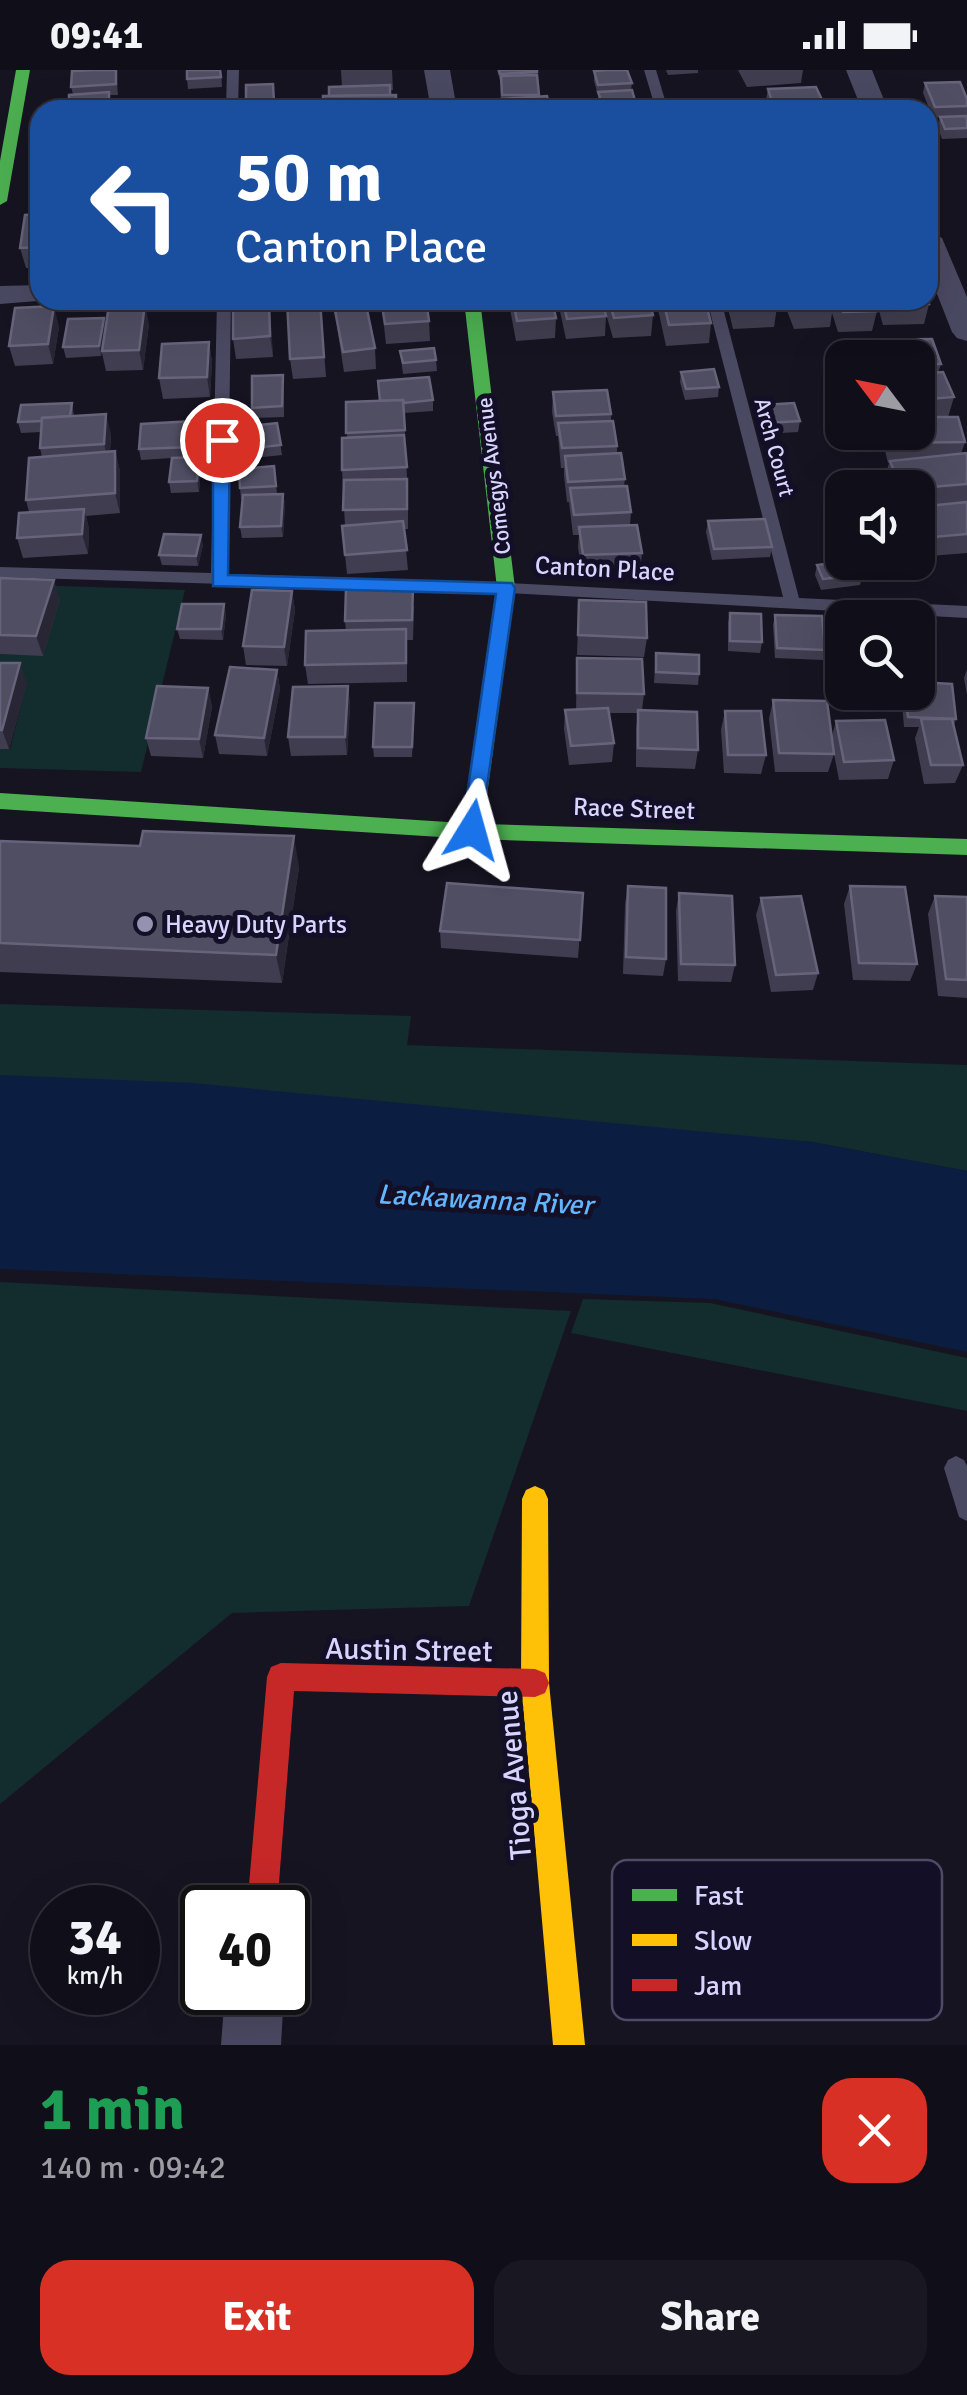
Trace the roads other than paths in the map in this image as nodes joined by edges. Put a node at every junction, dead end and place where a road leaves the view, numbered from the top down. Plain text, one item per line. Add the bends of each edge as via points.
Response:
1 (23, 70) edge
2 (233, 70) edge
3 (438, 70) edge
4 (650, 70) edge
5 (859, 70) edge
6 (232, 100) edge
7 (442, 100) edge
8 (659, 100) edge
9 (872, 100) edge
10 (0, 201) edge
11 (938, 249) edge
12 (967, 252) edge
13 (938, 266) edge
14 (30, 294) edge
15 (0, 295) edge
16 (224, 310) edge
17 (473, 310) edge
18 (717, 310) edge
19 (967, 332) edge
20 (0, 572) edge
21 (219, 581) junction
22 (506, 588) junction
23 (794, 605) junction
24 (967, 612) edge
25 (0, 801) edge
26 (472, 830) junction
27 (967, 846) edge
28 (956, 1468) dead end
29 (535, 1498) dead end
30 (967, 1509) edge
31 (535, 1683) junction
32 (264, 1885) edge
33 (253, 2015) edge
34 (251, 2045) edge
35 (568, 2045) edge

1 - 10 street
2 - 6 lane
3 - 7 street
4 - 8 lane
5 - 9 street
11 - 12 street
13 - 19 street
14 - 15 street
16 - 21 lane
17 - 22 street, Comegys Avenue
18 - 23 lane, Arch Court
20 - 21 lane, Canton Place
21 - 22 lane, Canton Place
22 - 23 lane, Canton Place
22 - 26 street, Comegys Avenue
23 - 24 lane, Canton Place
25 - 26 street, Race Street
26 - 27 street, Race Street
28 - 30 lane
29 - 31 street, Tioga Avenue
31 - 32 street, Austin Street via 280,1677
31 - 35 street, Tioga Avenue
33 - 34 street

